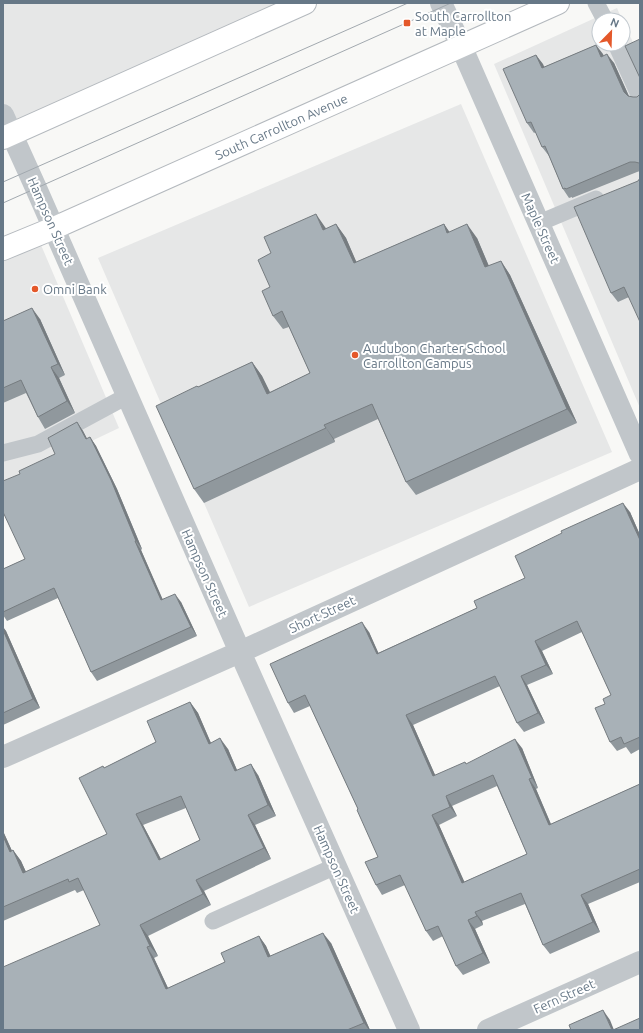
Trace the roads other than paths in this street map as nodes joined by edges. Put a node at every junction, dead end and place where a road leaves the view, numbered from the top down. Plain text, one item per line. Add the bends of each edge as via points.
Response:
1 (305, 3) edge
2 (441, 3) edge
3 (558, 3) edge
4 (461, 46) junction
5 (620, 52) edge
6 (640, 97) edge
7 (6, 129) edge
8 (611, 193) edge
9 (539, 223) junction
10 (54, 228) junction
11 (3, 249) edge
12 (127, 396) junction
13 (3, 453) edge
14 (640, 454) edge
15 (640, 469) edge
16 (240, 652) junction
17 (3, 756) edge
18 (336, 866) junction
19 (213, 921) dead end
20 (640, 962) edge
21 (409, 1030) edge
22 (488, 1030) edge

1 - 7 main road
2 - 4 street, Maple Street
3 - 4 main road, South Carrollton Avenue
4 - 9 street, Maple Street
4 - 10 main road, South Carrollton Avenue
5 - 6 lane
7 - 10 street, Hampson Street
8 - 9 lane
9 - 14 street, Maple Street
10 - 11 main road, South Carrollton Avenue
10 - 12 street, Hampson Street
12 - 13 lane via 38,444
12 - 16 street, Hampson Street
15 - 16 street, Short Street
16 - 17 street, Short Street
16 - 18 street, Hampson Street
18 - 19 lane
18 - 21 street, Hampson Street
20 - 22 street, Fern Street

